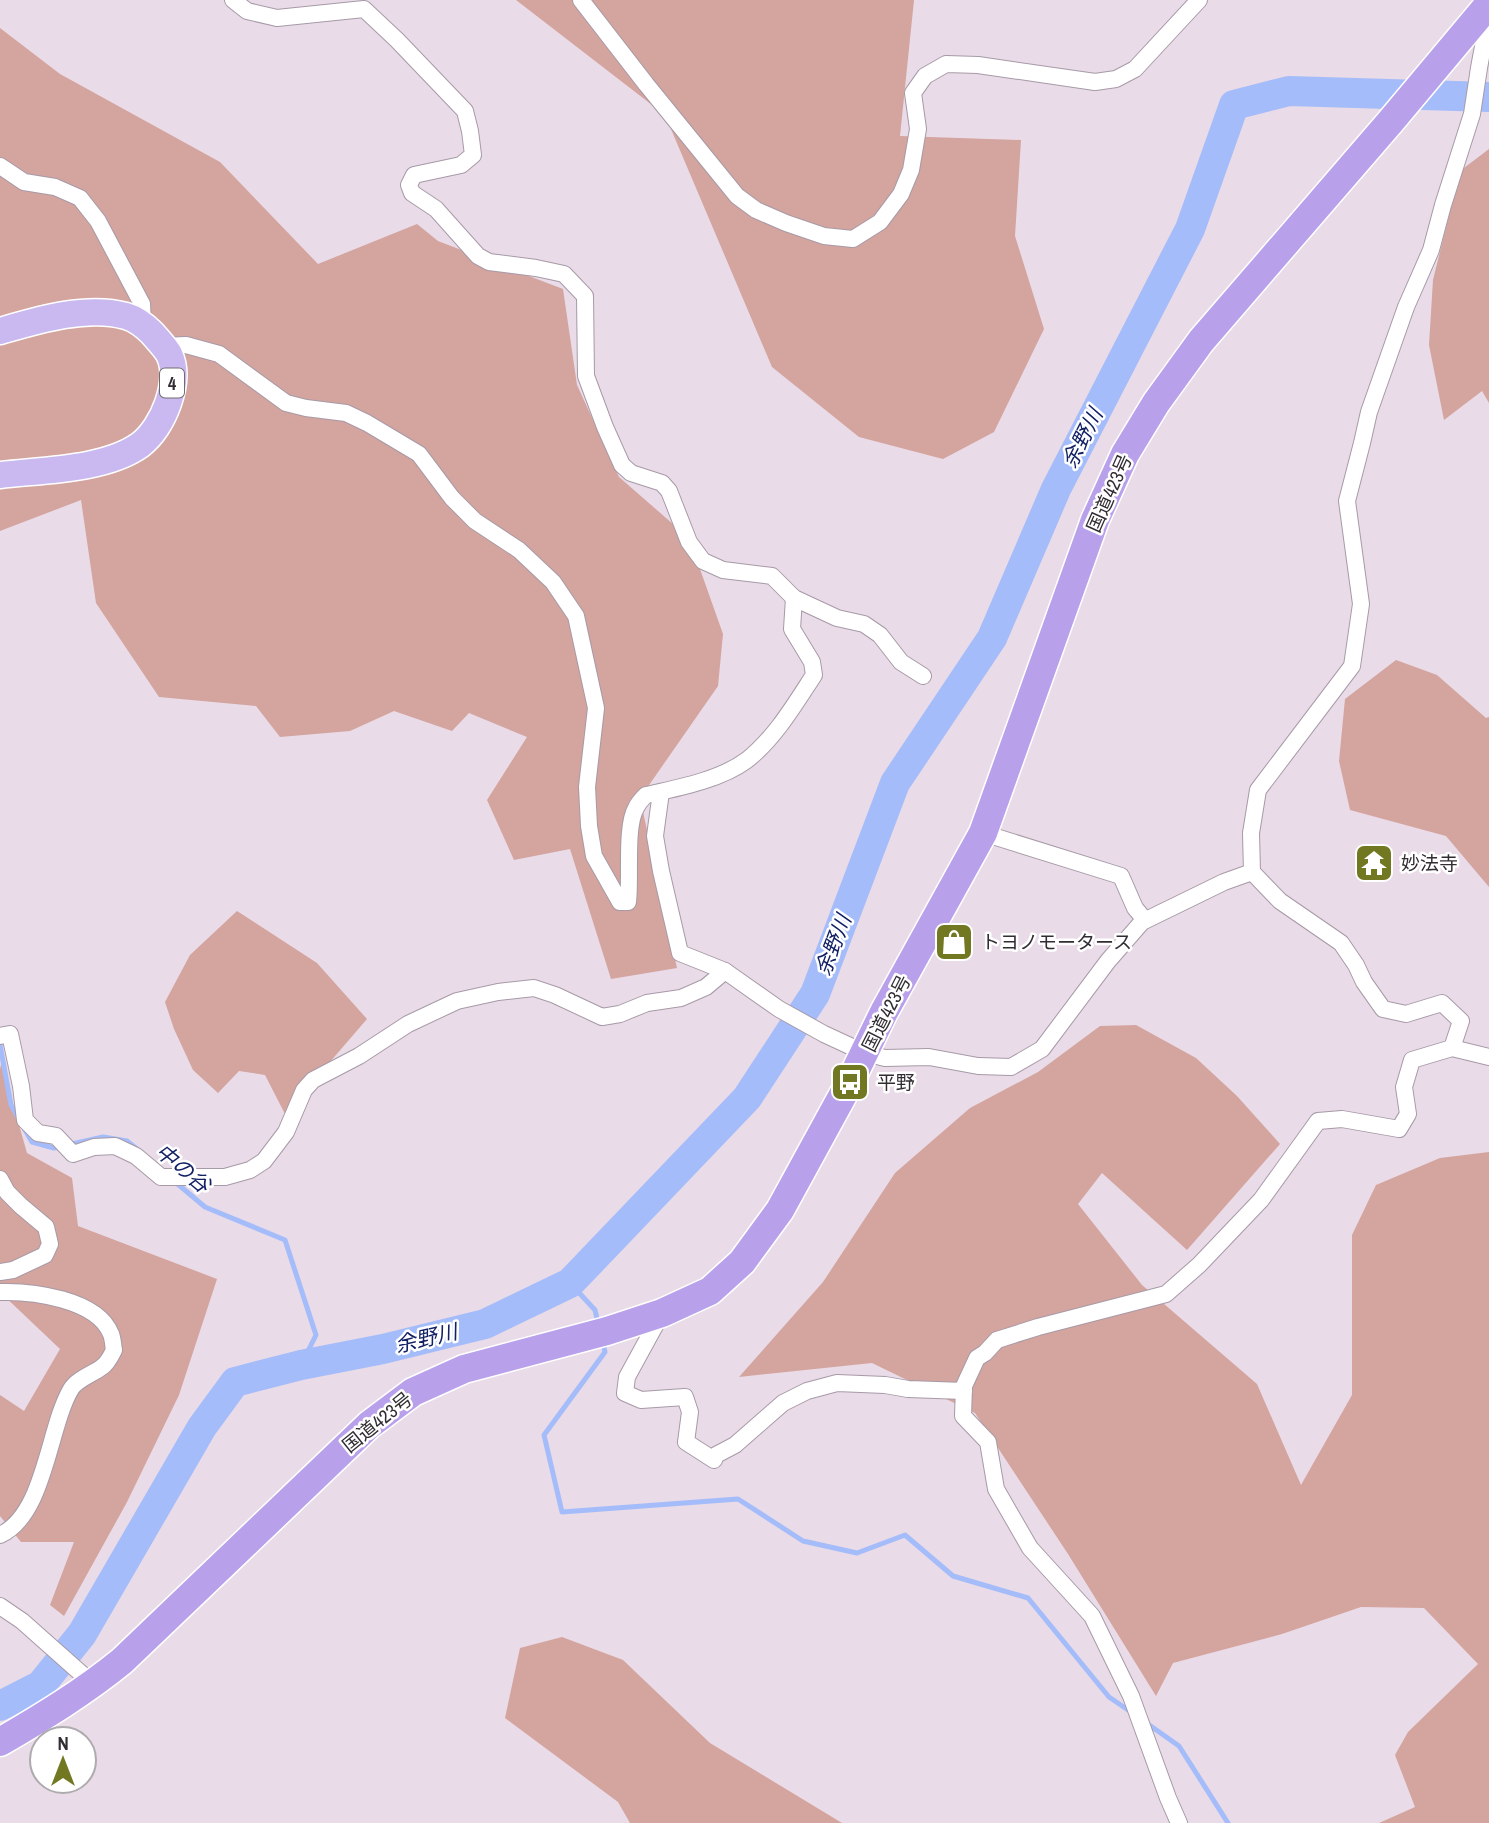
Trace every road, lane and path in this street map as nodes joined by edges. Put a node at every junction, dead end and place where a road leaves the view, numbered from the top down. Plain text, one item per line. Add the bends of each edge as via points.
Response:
1 (233, 0) edge
2 (581, 0) edge
3 (1199, 0) edge
4 (1489, 4) edge
5 (1489, 14) edge
6 (0, 166) edge
7 (143, 324) junction
8 (0, 331) edge
9 (163, 346) junction
10 (0, 475) edge
11 (794, 598) junction
12 (923, 676) dead end
13 (661, 792) junction
14 (982, 833) junction
15 (1252, 872) junction
16 (1145, 920) junction
17 (725, 971) junction
18 (0, 1036) edge
19 (1452, 1048) junction
20 (865, 1053) junction
21 (1489, 1057) edge
22 (0, 1179) edge
23 (0, 1272) edge
24 (0, 1292) edge
25 (662, 1313) junction
26 (964, 1391) junction
27 (0, 1535) edge
28 (0, 1606) edge
29 (86, 1678) junction
30 (0, 1742) edge
31 (1180, 1823) edge

1 - 11 street via 247,11 277,18 364,9 465,111 473,155 461,165 414,175 412,192 436,209 478,256 564,275 585,296 586,376 622,465 631,473 662,482 689,542 703,561 723,570 772,576
2 - 3 street via 737,196 786,223 824,236 853,239 880,222 901,194 911,170 918,128 913,93 925,76 946,65 978,65 1095,82 1115,79 1135,69
4 - 14 highway, 国道423号 via 1201,341 1156,403 1125,454 1095,520
5 - 15 street via 1472,114 1431,250 1368,412 1347,501 1361,604 1352,666 1258,790 1251,833
6 - 7 street via 24,182 55,187 80,198 98,221 142,304
7 - 8 main road via 126,316 89,312
7 - 9 main road, 4
9 - 10 main road, 4 via 170,356 173,378 169,401 159,423 141,444 93,464
9 - 13 street via 186,345 219,354 286,403 346,413 398,441 419,454 475,521 519,550 553,582 576,616 596,708 587,787 589,826 594,856 620,902 628,902 634,810 646,795
11 - 12 street via 837,618 864,624 880,635 901,662
11 - 13 street via 793,629 813,662 814,676 797,702 763,746 745,761 704,781
13 - 17 street via 655,836 680,953
14 - 16 street via 1121,876
14 - 20 highway, 国道423号
15 - 16 street
15 - 19 street via 1280,901 1341,943 1383,1009 1406,1014 1442,1003 1461,1021
16 - 20 street via 1042,1049 1011,1067
17 - 18 street via 706,987 681,998 602,1017 534,988 457,1001 313,1080 286,1132 264,1161 225,1177 162,1177 115,1146 73,1154 55,1136 38,1133 25,1120 10,1034
17 - 20 street via 779,1009
19 - 21 street
19 - 26 street via 1412,1060 1404,1087 1408,1115 1399,1129 1342,1119 1318,1121 1261,1200 1166,1294 997,1340 977,1358
20 - 25 highway, 国道423号 via 779,1210 742,1262 710,1291
22 - 23 street via 20,1206 46,1227 50,1244 45,1255
24 - 27 street via 45,1294 72,1302 96,1315 110,1331 114,1350 105,1366 73,1386 32,1499 17,1524
25 - 26 street via 627,1377 625,1393 641,1400 685,1397 690,1412 686,1442 714,1460 783,1403 807,1391 837,1383
25 - 29 highway, 国道423号 via 464,1369 413,1392 369,1425 122,1661
26 - 31 street via 963,1416 988,1442 996,1489 1030,1548 1092,1616 1131,1696
28 - 29 street
29 - 30 highway, 国道423号 via 55,1709

